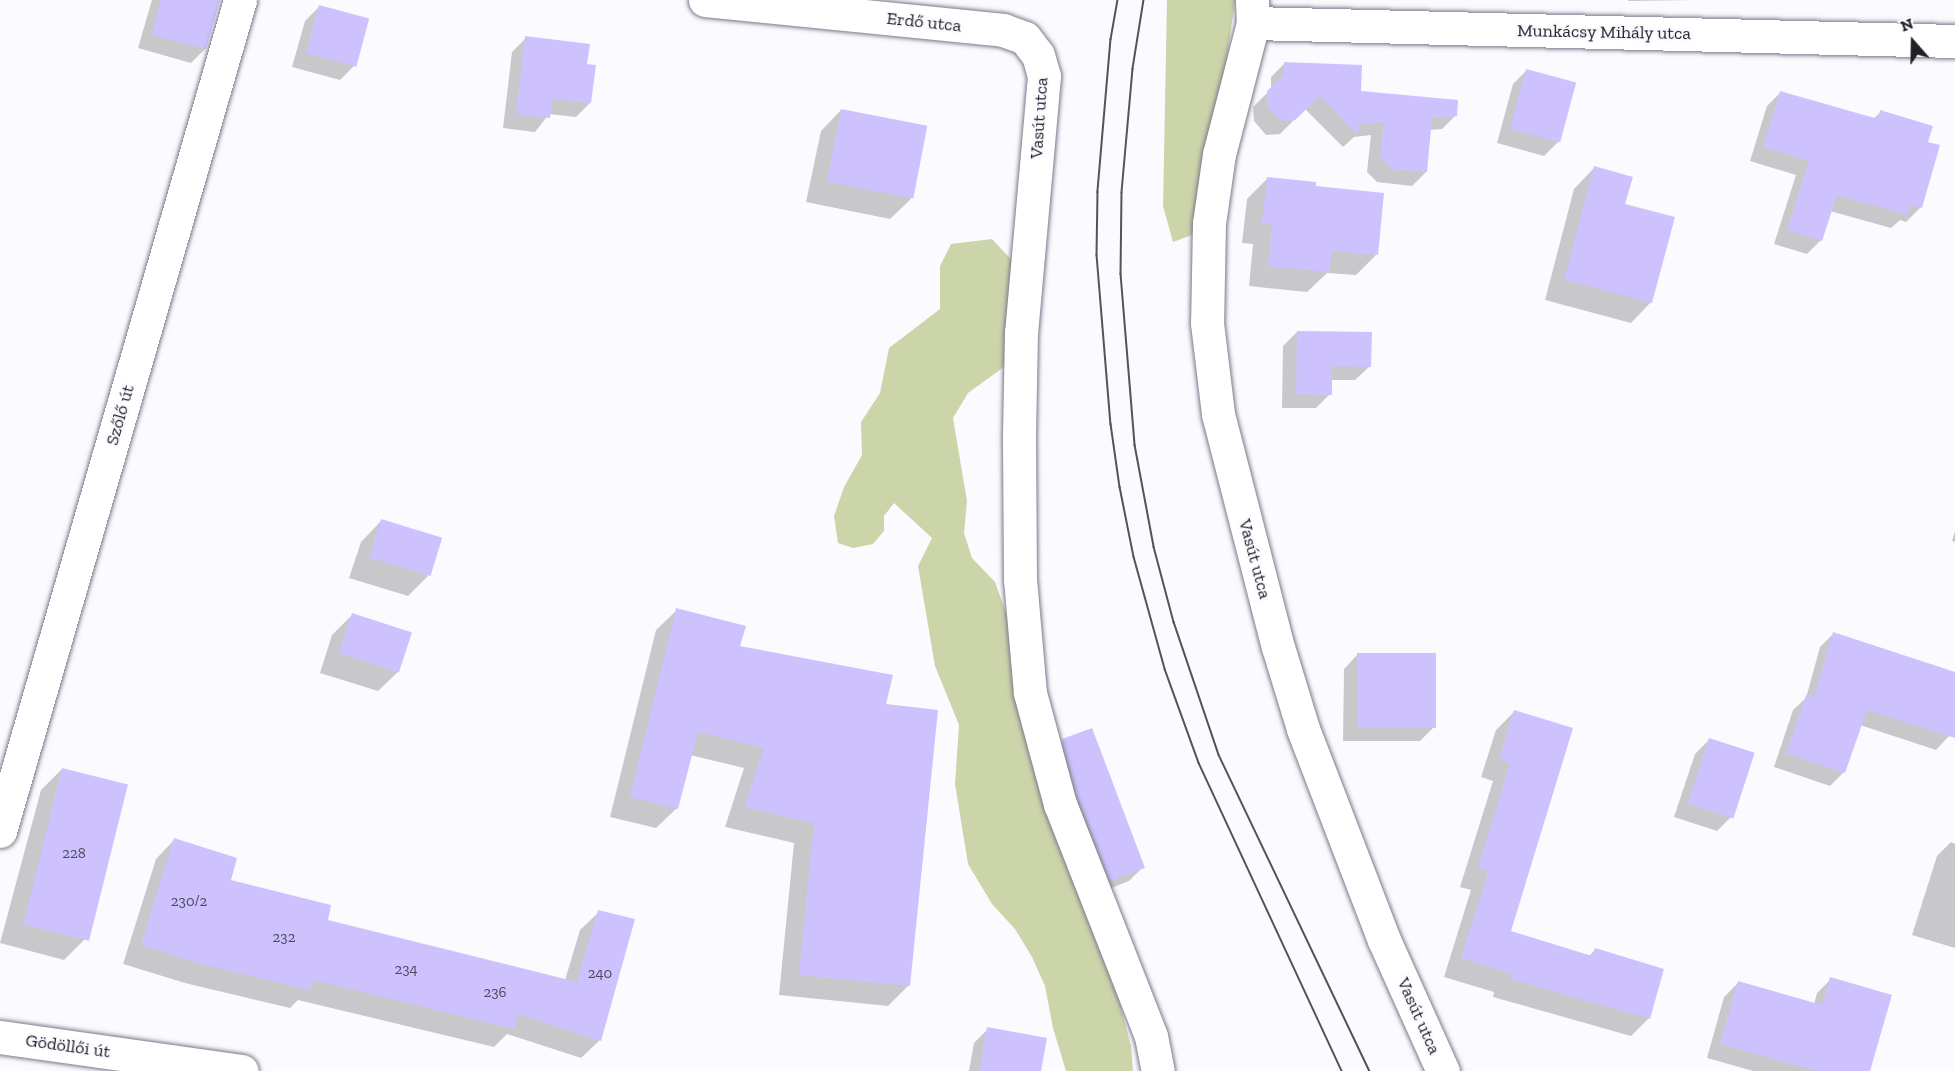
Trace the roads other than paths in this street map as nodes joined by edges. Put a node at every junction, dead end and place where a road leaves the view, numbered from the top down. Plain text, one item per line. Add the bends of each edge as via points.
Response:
1 (240, 0) edge
2 (705, 0) edge
3 (1252, 11) edge
4 (1955, 41) edge
5 (1032, 45) joint
6 (0, 831) edge
7 (0, 1037) edge
8 (242, 1071) edge
9 (1158, 1071) edge
10 (1443, 1071) edge

1 - 6 street, Szőlő út
2 - 5 street, Erdő utca via 1003,30 1016,33
3 - 4 street, Munkácsy Mihály utca
3 - 10 street, Vasút utca via 1219,154 1209,223 1207,323 1218,414 1303,729 1384,940
5 - 9 street, Vasút utca via 1044,76 1021,332 1020,579 1030,693 1060,804 1151,1036
7 - 8 street, Gödöllői út

